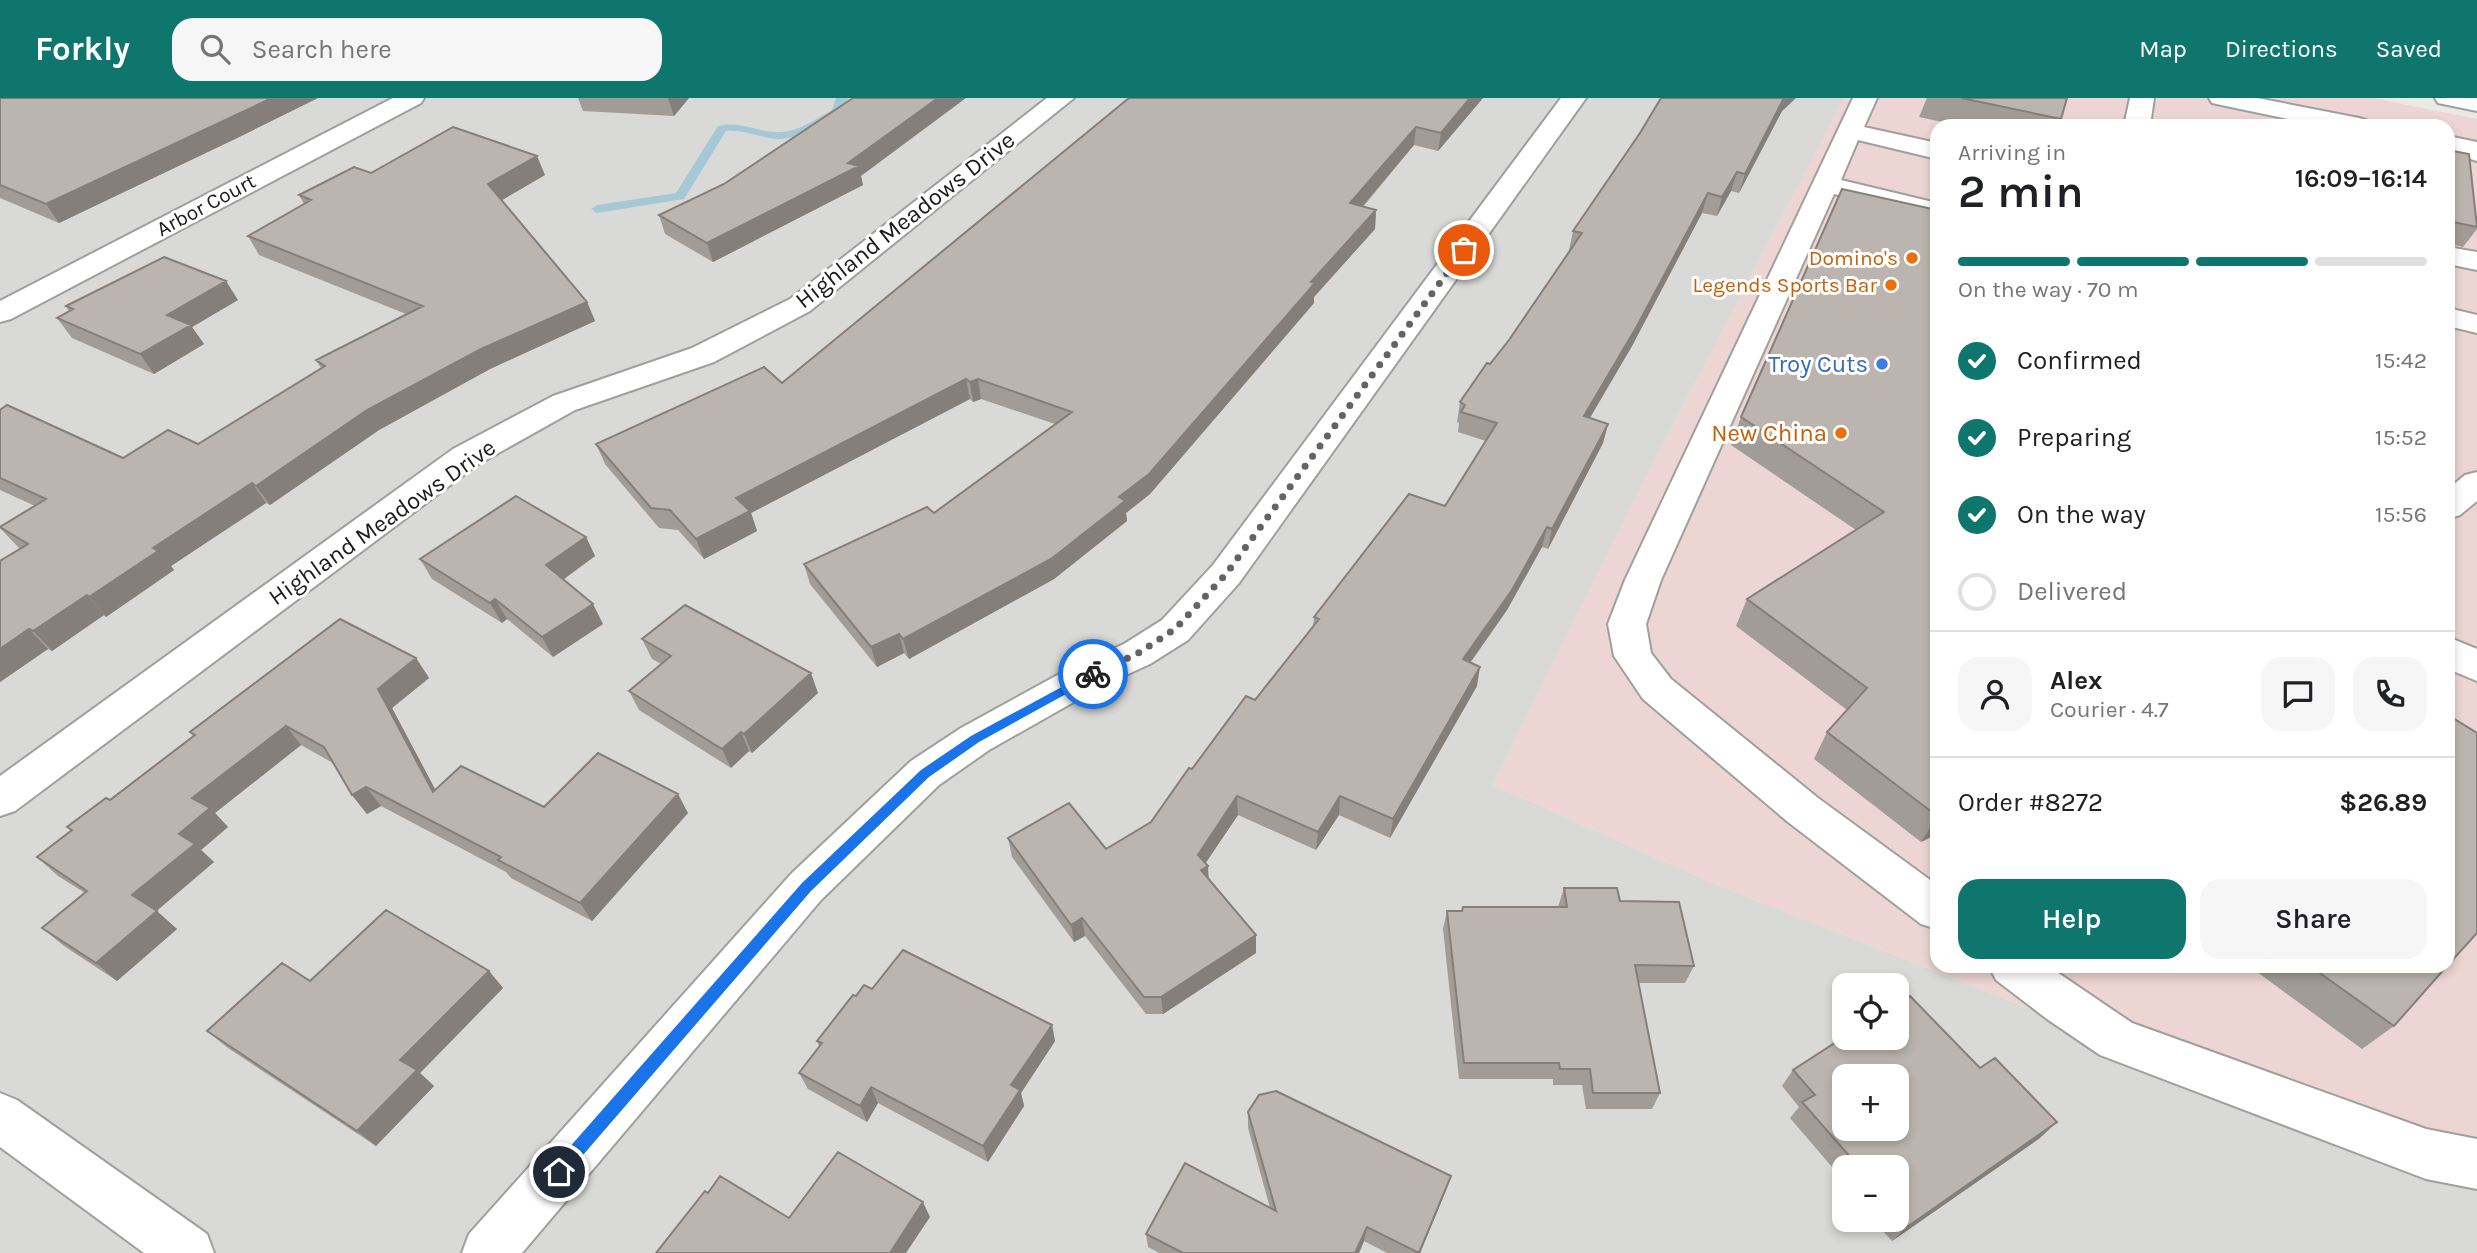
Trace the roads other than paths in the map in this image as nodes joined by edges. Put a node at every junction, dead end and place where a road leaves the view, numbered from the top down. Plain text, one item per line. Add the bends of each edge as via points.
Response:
1 (412, 98) edge
2 (1062, 98) edge
3 (1574, 98) edge
4 (1865, 98) edge
5 (2143, 98) edge
6 (2221, 98) edge
7 (2447, 98) edge
8 (2477, 104) edge
9 (2138, 119) edge
10 (2324, 119) edge
11 (1850, 131) junction
12 (2455, 145) edge
13 (1930, 148) edge
14 (2477, 153) edge
15 (1825, 184) junction
16 (1930, 209) edge
17 (2455, 256) edge
18 (2477, 261) edge
19 (0, 313) edge
20 (2455, 319) edge
21 (2477, 324) edge
22 (2477, 483) edge
23 (2455, 501) edge
24 (2455, 654) edge
25 (2477, 667) edge
26 (0, 799) edge
27 (1930, 905) edge
28 (2021, 973) edge
29 (0, 1118) edge
30 (2477, 1164) edge
31 (188, 1253) edge
32 (488, 1253) edge

1 - 19 street, Arbor Court
2 - 26 street, Highland Meadows Drive via 800,305 703,355 564,403 465,457
3 - 32 street via 1226,574 1184,620 1137,654 975,739 925,773 806,887
4 - 11 street
5 - 9 street
6 - 10 street
7 - 8 street
11 - 13 street
11 - 15 street
12 - 14 street
15 - 16 street
15 - 27 street via 1627,624 1633,656 1657,690 1803,810
17 - 18 street
20 - 21 street
22 - 23 street
24 - 25 street
28 - 30 street via 2117,1039 2426,1154
29 - 31 street

